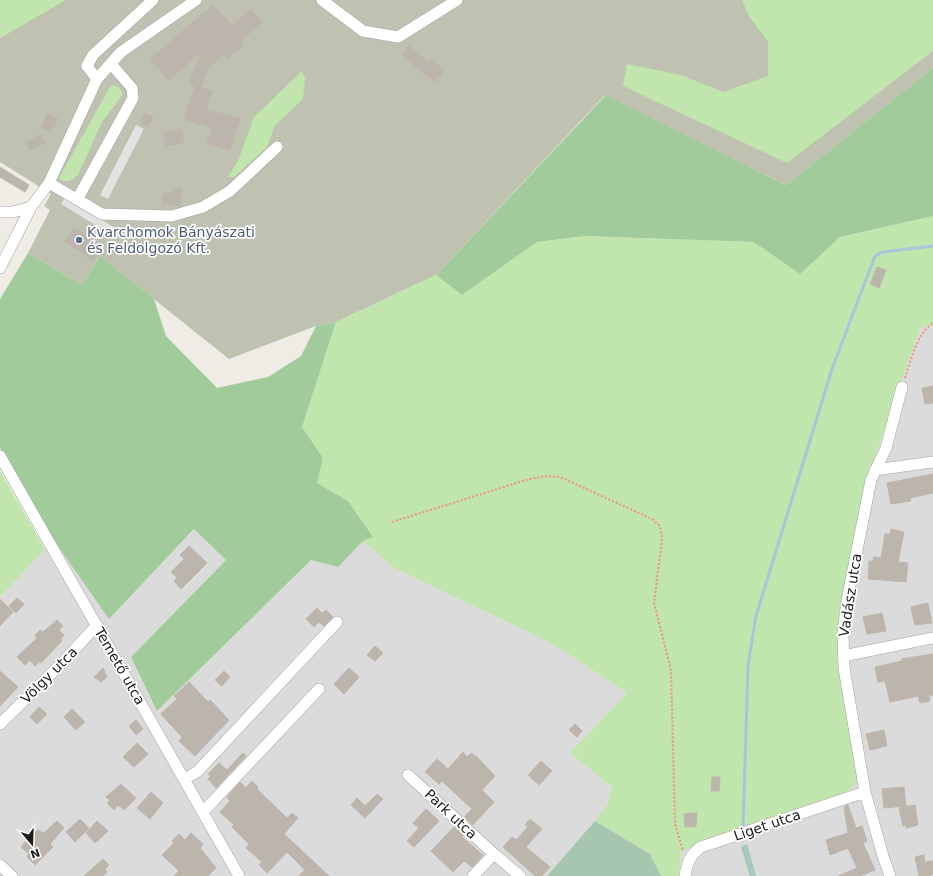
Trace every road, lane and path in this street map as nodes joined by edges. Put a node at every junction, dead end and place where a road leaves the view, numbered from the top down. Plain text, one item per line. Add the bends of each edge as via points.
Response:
1 (153, 0) edge
2 (196, 0) edge
3 (322, 0) edge
4 (457, 0) edge
5 (111, 64) junction
6 (97, 79) junction
7 (277, 147) dead end
8 (49, 183) junction
9 (78, 198) junction
10 (31, 207) junction
11 (0, 212) edge
12 (0, 268) edge
13 (933, 323) edge
14 (902, 387) joint
15 (0, 456) edge
16 (933, 462) edge
17 (875, 470) junction
18 (392, 522) dead end
19 (337, 622) dead end
20 (97, 625) junction
21 (933, 638) edge
22 (843, 656) junction
23 (319, 689) dead end
24 (0, 724) edge
25 (408, 775) dead end
26 (184, 778) junction
27 (865, 792) junction
28 (203, 812) junction
29 (494, 854) junction
30 (687, 864) junction
31 (0, 865) edge
32 (12, 876) edge
33 (239, 876) edge
34 (473, 876) edge
35 (520, 876) edge
36 (685, 876) edge
37 (890, 876) edge

1 - 6 street via 93,55 87,66
2 - 5 street via 121,52
3 - 4 street via 363,31 398,37
5 - 6 street
5 - 9 street via 132,88 133,98
6 - 8 street
7 - 9 street via 230,191 203,207 172,216 102,214
8 - 9 street
8 - 10 street
10 - 11 street
10 - 12 street
13 - 14 path via 922,334 913,352
14 - 17 street, Vadász utca via 886,448
15 - 20 street, Temető utca
16 - 17 street
17 - 22 street, Vadász utca via 847,600
18 - 30 path via 545,476 560,477 652,519 660,526 662,539 654,603 671,670 675,824
19 - 26 street via 197,772
20 - 24 street, Völgy utca
20 - 26 street, Temető utca
21 - 22 street
22 - 27 street, Vadász utca
23 - 28 street
25 - 29 street, Park utca
26 - 28 street, Temető utca
27 - 30 street, Liget utca via 701,847
27 - 37 street, Vadász utca
28 - 33 street, Temető utca
29 - 34 street
29 - 35 street, Park utca
30 - 36 street, Liget utca
31 - 32 street

